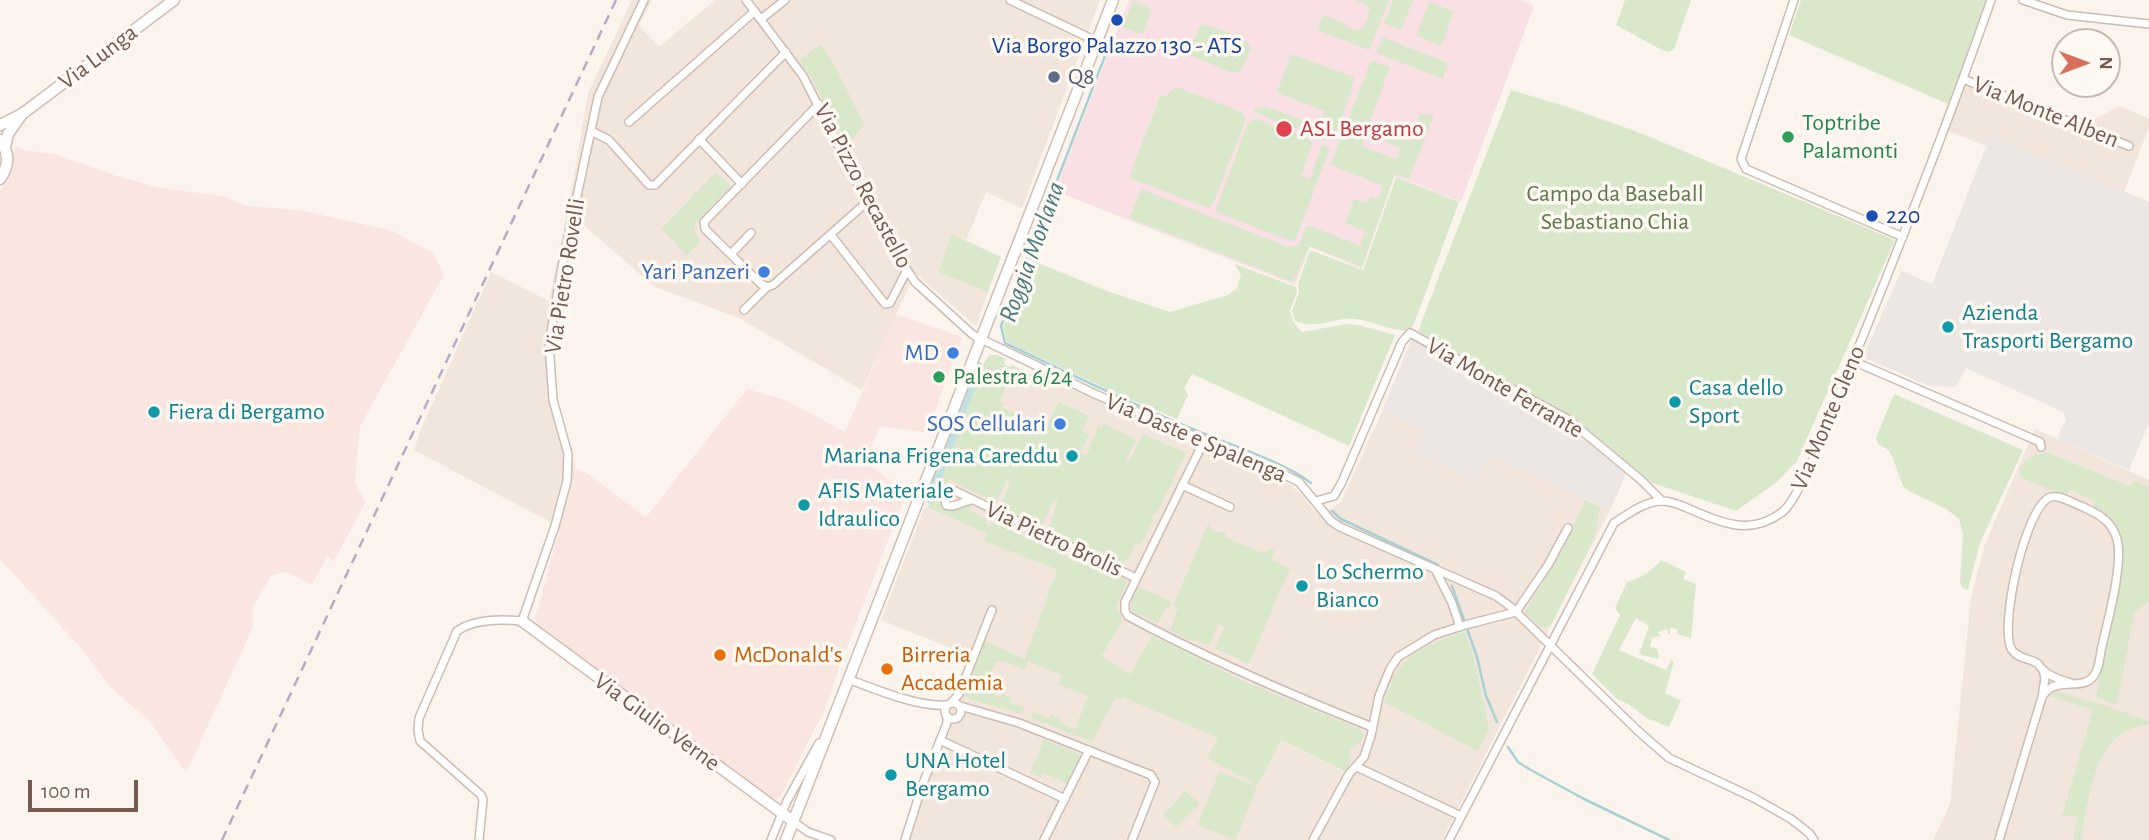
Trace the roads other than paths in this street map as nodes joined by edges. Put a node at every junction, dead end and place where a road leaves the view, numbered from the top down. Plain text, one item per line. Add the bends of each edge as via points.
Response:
1 (174, 0) edge
2 (644, 0) edge
3 (746, 0) edge
4 (785, 0) edge
5 (1010, 0) edge
6 (1113, 0) edge
7 (1794, 0) edge
8 (1991, 0) edge
9 (2023, 0) edge
10 (755, 11) junction
11 (761, 19) junction
12 (2149, 24) edge
13 (1096, 41) junction
14 (786, 52) junction
15 (1963, 79) junction
16 (819, 104) junction
17 (22, 114) junction
18 (629, 122) dead end
19 (0, 125) edge
20 (591, 131) junction
21 (699, 139) junction
22 (2, 144) edge
23 (2129, 146) dead end
24 (0, 180) edge
25 (742, 184) junction
26 (867, 202) junction
27 (751, 233) dead end
28 (831, 234) junction
29 (1903, 237) junction
30 (731, 254) junction
31 (907, 270) junction
32 (767, 287) junction
33 (744, 310) dead end
34 (981, 340) junction
35 (1853, 361) junction
36 (1204, 441) junction
37 (2041, 447) dead end
38 (1182, 485) junction
39 (972, 500) dead end
40 (1316, 501) junction
41 (1662, 501) junction
42 (1230, 507) dead end
43 (1568, 528) dead end
44 (1435, 570) junction
45 (1136, 578) junction
46 (992, 610) dead end
47 (1516, 612) junction
48 (522, 621) junction
49 (1466, 625) junction
50 (1550, 643) junction
51 (2043, 670) junction
52 (848, 679) junction
53 (2071, 683) junction
54 (2042, 697) junction
55 (950, 710) junction
56 (832, 721) junction
57 (1372, 727) junction
58 (940, 740) junction
59 (1089, 750) junction
60 (1357, 767) junction
61 (1065, 799) junction
62 (781, 813) junction
63 (1461, 816) junction
64 (794, 822) junction
65 (808, 832) junction
66 (479, 840) edge
67 (771, 840) edge
68 (786, 840) edge
69 (804, 840) edge
70 (831, 840) edge
71 (905, 840) edge
72 (1044, 840) edge
73 (1132, 840) edge
74 (1313, 840) edge
75 (1449, 840) edge
76 (1814, 840) edge
77 (1999, 840) edge

1 - 17 main road, Via Lunga
2 - 20 street, Via Pietro Rovelli via 598,97
3 - 10 street, Via Pizzo Recastello
4 - 11 street
5 - 13 street
6 - 13 main road
7 - 29 street via 1742,165
8 - 15 street, Via Monte Gleno
9 - 12 street via 2067,15
10 - 11 street, Via Pizzo Recastello
10 - 18 street
11 - 14 street, Via Pizzo Recastello
13 - 34 main road
14 - 16 street, Via Pizzo Recastello
14 - 21 street
15 - 23 street, Via Monte Alben
15 - 29 street, Via Monte Gleno
16 - 25 street
16 - 26 street, Via Pizzo Recastello
17 - 19 main road, Via Lunga
17 - 22 main road, Via Lunga
20 - 21 street via 609,140 652,186
20 - 48 street, Via Pietro Rovelli via 550,344 552,400 568,454 567,481
21 - 25 street
22 - 24 main road, Via Lunga via 8,162
25 - 30 street via 703,226
26 - 28 street
26 - 31 street, Via Pizzo Recastello
27 - 30 street
28 - 31 street via 885,304 891,303
28 - 32 street
29 - 35 street, Via Monte Gleno
30 - 32 street
31 - 34 street, Via Pizzo Recastello
32 - 33 street
34 - 36 street, Via Daste e Spalenga
34 - 52 main road
35 - 37 street via 2040,442
35 - 41 street, Via Monte Gleno via 1797,493 1783,512 1757,525 1739,527
36 - 38 street
36 - 40 street, Via Daste e Spalenga via 1299,482
38 - 42 street
38 - 45 street
39 - 45 street, Via Pietro Brolis
40 - 41 street, Via Monte Ferrante via 1334,496 1342,482 1402,342 1410,333 1569,420
40 - 44 street, Via Daste e Spalenga via 1331,522
41 - 50 street via 1637,508 1615,523
43 - 47 street
44 - 47 street, Via Daste e Spalenga via 1496,596
44 - 49 street
45 - 57 street via 1125,602 1128,616 1269,686
46 - 55 street
47 - 49 street
47 - 50 street, Via Daste e Spalenga
48 - 62 main road, Via Giulio Verne
48 - 66 street via 474,623 457,631 419,718 420,741 481,795
49 - 57 street via 1434,635 1398,657 1386,678
50 - 63 street
50 - 76 street, Via Daste e Spalenga via 1669,758 1754,798 1791,819
51 - 53 street
51 - 53 street via 2010,648 2009,618 2022,548 2038,508 2045,500 2060,497 2099,514 2119,548 2096,672 2085,683
51 - 54 street
52 - 55 street
52 - 56 main road
53 - 54 street via 2049,689
54 - 77 street
55 - 58 street
55 - 59 street via 1019,723
56 - 62 street
56 - 64 main road
57 - 60 street
58 - 61 street
58 - 71 street
59 - 61 street
59 - 73 street via 1154,778
60 - 63 street
60 - 74 street
61 - 72 street
62 - 64 main road, Via Giulio Verne
62 - 67 street
63 - 75 street
64 - 65 street
64 - 68 main road
65 - 69 street
65 - 70 street

